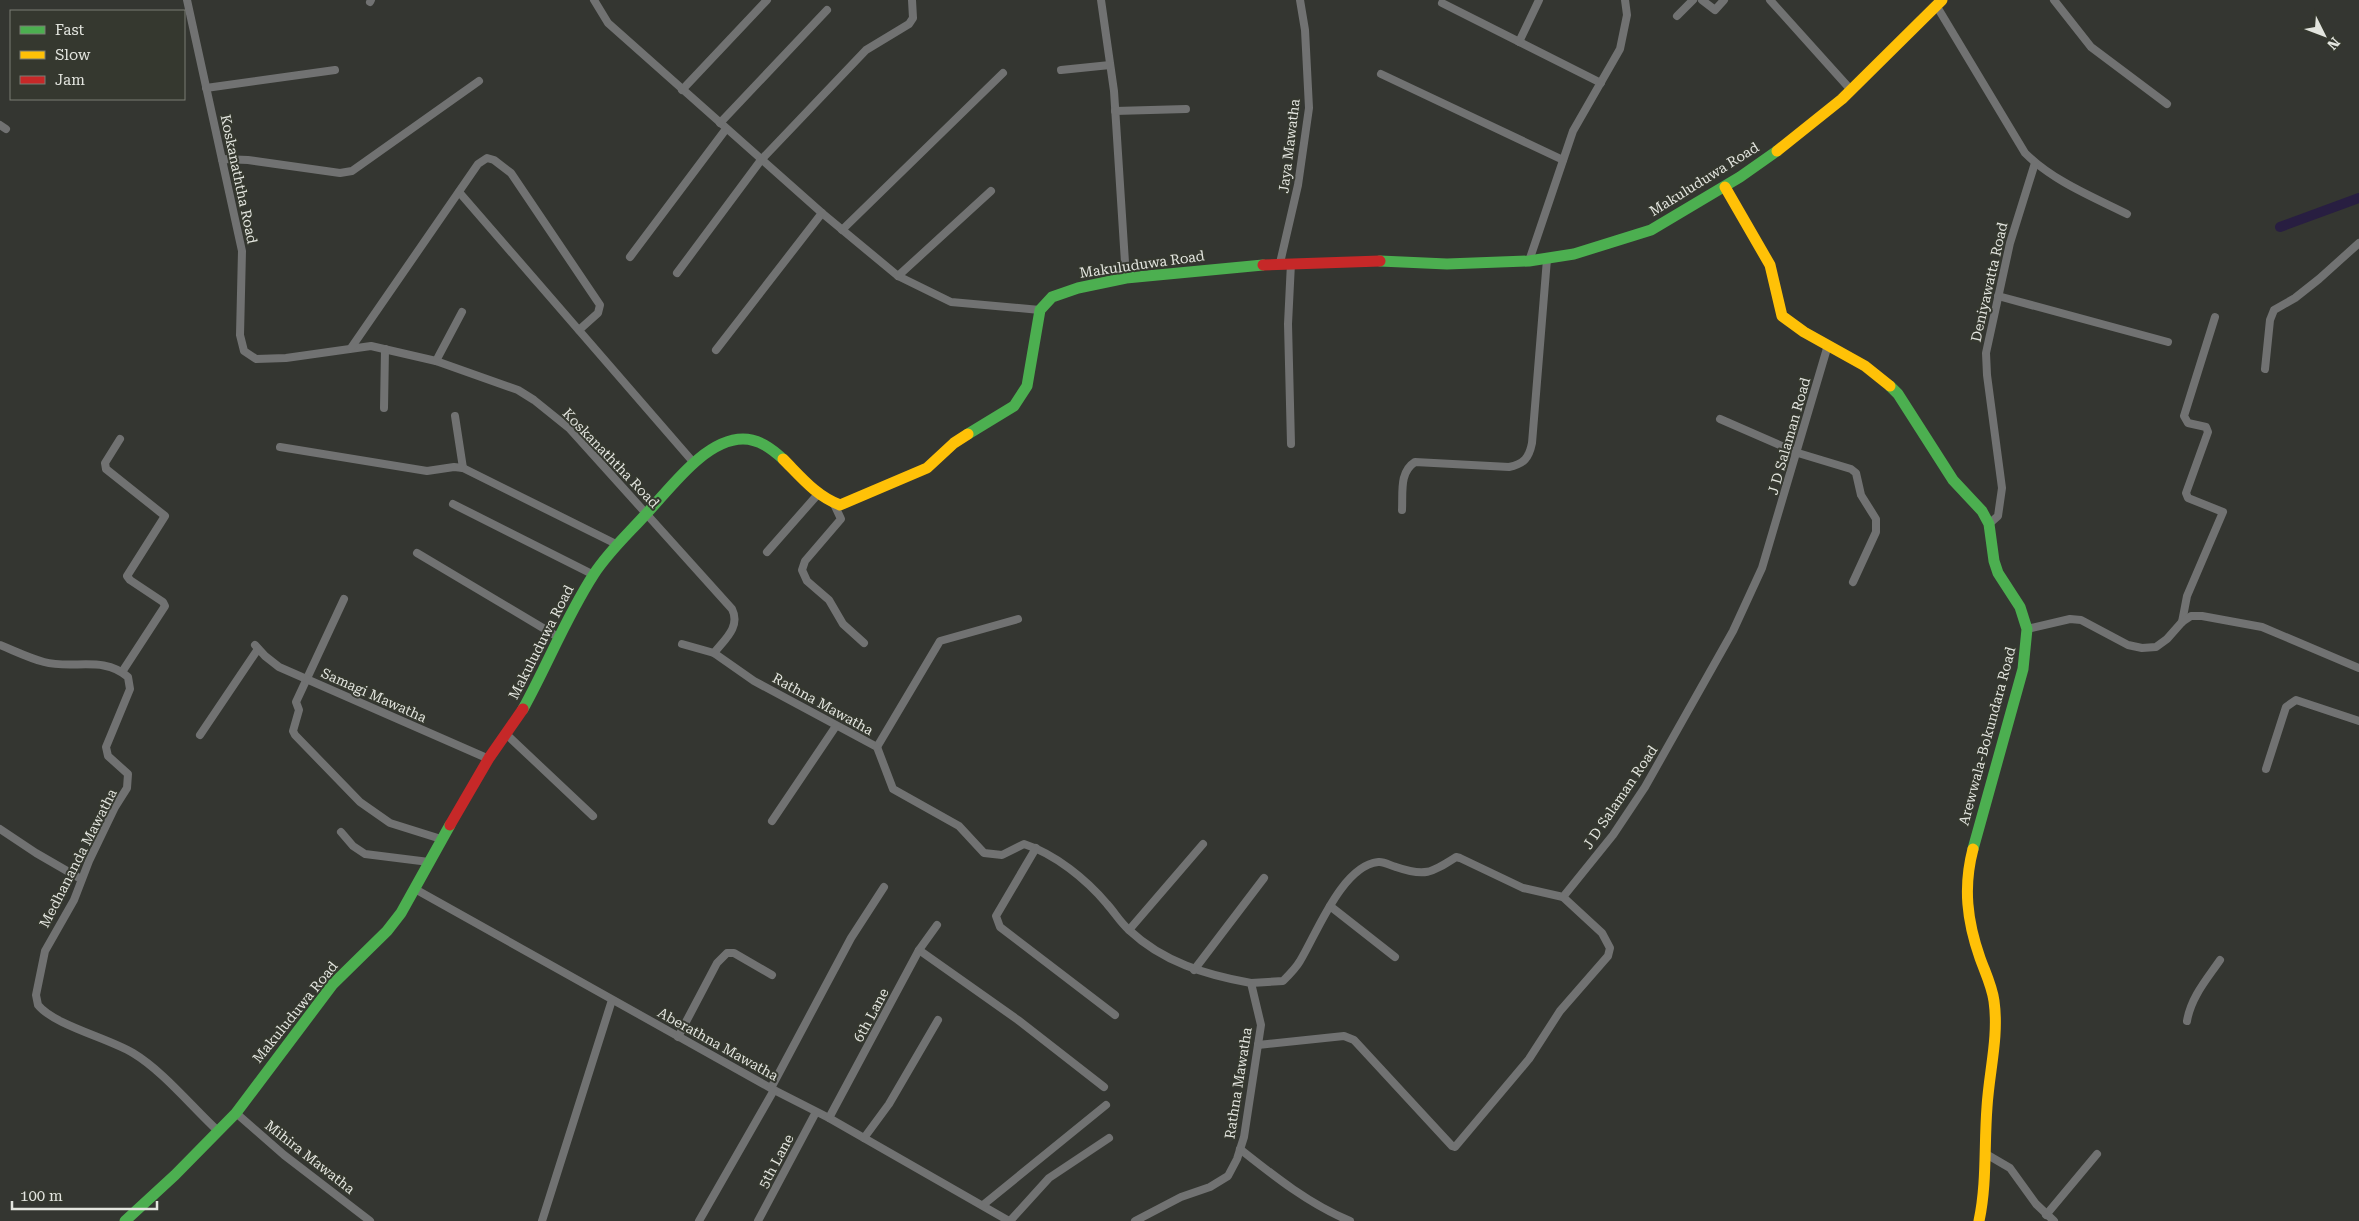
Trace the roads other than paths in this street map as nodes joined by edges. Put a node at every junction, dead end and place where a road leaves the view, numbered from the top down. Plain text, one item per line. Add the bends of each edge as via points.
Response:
1 (187, 0) edge
2 (594, 0) edge
3 (767, 0) edge
4 (912, 0) edge
5 (1101, 0) edge
6 (1300, 0) edge
7 (1539, 0) edge
8 (1625, 0) edge
9 (1693, 0) edge
10 (1702, 0) edge
11 (1724, 0) edge
12 (1770, 0) edge
13 (2054, 0) edge
14 (1442, 3) dead end
15 (1940, 3) edge
16 (827, 10) dead end
17 (1677, 16) dead end
18 (1519, 42) junction
19 (1110, 65) junction
20 (335, 70) dead end
21 (1061, 70) dead end
22 (1003, 73) dead end
23 (1381, 74) dead end
24 (479, 81) dead end
25 (1601, 83) junction
26 (206, 88) junction
27 (682, 90) junction
28 (1852, 90) junction
29 (2167, 104) dead end
30 (1186, 109) dead end
31 (1115, 111) junction
32 (723, 126) junction
33 (222, 159) junction
34 (762, 160) junction
35 (1563, 160) junction
36 (2035, 163) junction
37 (1725, 187) junction
38 (991, 191) dead end
39 (459, 192) junction
40 (822, 213) junction
41 (2127, 214) dead end
42 (842, 230) junction
43 (2359, 243) edge
44 (630, 257) dead end
45 (1548, 259) junction
46 (1529, 261) junction
47 (1285, 263) junction
48 (677, 273) dead end
49 (898, 276) junction
50 (1126, 278) junction
51 (1998, 296) junction
52 (1040, 310) junction
53 (462, 312) dead end
54 (2215, 317) dead end
55 (578, 330) junction
56 (2168, 342) dead end
57 (1828, 345) junction
58 (351, 348) junction
59 (385, 349) junction
60 (716, 350) dead end
61 (436, 361) junction
62 (2265, 369) dead end
63 (384, 408) dead end
64 (455, 416) dead end
65 (1720, 419) dead end
66 (120, 440) dead end
67 (1291, 444) dead end
68 (280, 447) dead end
69 (1798, 453) junction
70 (694, 463) junction
71 (463, 468) junction
72 (819, 492) junction
73 (453, 504) dead end
74 (834, 504) junction
75 (1402, 510) dead end
76 (648, 514) junction
77 (1989, 524) junction
78 (616, 544) junction
79 (767, 552) dead end
80 (418, 553) dead end
81 (594, 575) junction
82 (1853, 582) dead end
83 (344, 599) dead end
84 (1018, 619) dead end
85 (2182, 622) junction
86 (2027, 629) junction
87 (558, 637) junction
88 (864, 643) dead end
89 (682, 644) dead end
90 (0, 645) edge
91 (714, 653) junction
92 (2359, 668) edge
93 (122, 672) junction
94 (305, 679) junction
95 (2359, 721) edge
96 (836, 726) junction
97 (506, 734) junction
98 (200, 735) dead end
99 (877, 747) junction
100 (489, 759) junction
101 (2266, 770) dead end
102 (593, 816) dead end
103 (772, 821) dead end
104 (0, 828) edge
105 (341, 832) dead end
106 (441, 839) junction
107 (1203, 844) dead end
108 (1036, 848) junction
109 (429, 862) junction
110 (1264, 878) dead end
111 (81, 879) junction
112 (884, 887) dead end
113 (415, 889) junction
114 (1563, 898) junction
115 (1330, 906) junction
116 (936, 925) dead end
117 (1129, 930) junction
118 (919, 950) junction
119 (1395, 957) dead end
120 (2220, 960) dead end
121 (1194, 970) junction
122 (772, 975) dead end
123 (1250, 983) junction
124 (612, 1000) junction
125 (1114, 1015) dead end
126 (938, 1020) dead end
127 (2187, 1021) dead end
128 (678, 1036) junction
129 (1258, 1045) junction
130 (1104, 1087) dead end
131 (772, 1089) junction
132 (1106, 1105) dead end
133 (816, 1112) junction
134 (236, 1113) junction
135 (829, 1118) junction
136 (218, 1131) junction
137 (864, 1138) junction
138 (1109, 1138) dead end
139 (1240, 1149) junction
140 (1986, 1154) junction
141 (2097, 1154) dead end
142 (983, 1205) junction
143 (2046, 1215) junction
144 (131, 1219) edge
145 (370, 1221) edge
146 (542, 1221) edge
147 (700, 1221) edge
148 (758, 1221) edge
149 (1009, 1221) edge
150 (1135, 1221) edge
151 (1350, 1221) edge
152 (1979, 1221) edge
153 (2054, 1221) edge

1 - 26 street, Koskanaththa Road
2 - 27 street via 608,23
3 - 27 street
4 - 34 street via 910,24 866,50
5 - 19 street
6 - 47 street, Jaya Mawatha via 1309,108
7 - 18 street
8 - 25 street via 1627,15 1620,49
9 - 17 street
10 - 11 street via 1715,10
12 - 28 street
13 - 29 street via 2092,46
14 - 18 street
15 - 28 street, Makuluduwa Road
15 - 36 street via 2025,154
16 - 32 street
18 - 25 street
19 - 21 street
19 - 31 street
20 - 26 street
22 - 42 street
23 - 35 street
24 - 33 street via 352,171 340,173
25 - 35 street via 1573,131
26 - 33 street, Koskanaththa Road
27 - 32 street
28 - 37 street, Makuluduwa Road via 1802,133
30 - 31 street
31 - 50 street
32 - 34 street
32 - 44 street
33 - 58 street, Koskanaththa Road via 242,251 240,335 244,351 256,359
34 - 40 street
34 - 48 street
35 - 46 street
36 - 41 street via 2080,191
36 - 51 street, Deniyawatta Road via 2010,243
37 - 45 street, Makuluduwa Road via 1651,230 1615,243
37 - 57 street, Arewwala-Bokundara Road via 1770,265 1782,316 1798,330
38 - 49 street
39 - 55 street
39 - 55 street via 478,164 487,158 511,173 600,304 598,313
39 - 58 street
40 - 42 street
40 - 60 street
42 - 49 street
43 - 62 street via 2296,298 2274,310
45 - 46 street, Makuluduwa Road
45 - 75 street via 1528,458 1509,467 1415,462 1403,480
46 - 47 street, Makuluduwa Road
47 - 50 street, Makuluduwa Road
47 - 67 street, Jaya Mawatha
49 - 52 street via 951,302
50 - 52 street, Makuluduwa Road via 1064,292 1052,297
51 - 56 street
51 - 77 street, Deniyawatta Road via 1988,338 1986,368 2002,488 1998,516
52 - 74 street via 1027,386 1014,406 954,443 935,462 916,474 845,504
53 - 61 street
54 - 85 street via 2184,416 2188,423 2206,427 2208,432 2186,493 2188,498 2223,512 2187,596
55 - 70 street
57 - 69 street, J D Salaman Road
57 - 77 street, Arewwala-Bokundara Road via 1870,369 1898,394 1953,480 1982,510
58 - 59 street, Koskanaththa Road via 371,346
59 - 61 street, Koskanaththa Road
59 - 63 street
61 - 76 street, Koskanaththa Road via 518,390 534,400 570,429
64 - 71 street
65 - 69 street
66 - 93 street via 105,463 106,469 165,516 127,576 165,606
68 - 71 street via 427,471 454,466
69 - 82 street via 1856,473 1861,495 1876,519 1876,532
69 - 114 street, J D Salaman Road via 1762,568 1733,631 1645,787 1613,835
70 - 72 street, Makuluduwa Road via 728,443 757,440
70 - 76 street, Makuluduwa Road
71 - 78 street
72 - 74 street, Makuluduwa Road
72 - 79 street
73 - 81 street
74 - 88 street via 841,519 805,561 802,570 807,581 829,600 843,624
76 - 78 street, Makuluduwa Road
76 - 91 street, Koskanaththa Road via 736,616 730,634
77 - 86 street, Arewwala-Bokundara Road via 1998,573 2020,607
78 - 81 street, Makuluduwa Road
80 - 87 street
81 - 87 street, Makuluduwa Road
83 - 94 street
84 - 99 street via 940,641
85 - 86 street via 2156,647 2142,648 2128,645 2081,620 2070,618
85 - 92 street via 2191,616 2202,616 2262,627
86 - 140 street, Arewwala-Bokundara Road via 2023,669 1970,860 1965,891 1972,935 1994,1000 1995,1033
87 - 97 street, Makuluduwa Road via 523,710
89 - 91 street, Rathna Mawatha
90 - 93 street via 45,662 70,666 99,663
91 - 96 street, Rathna Mawatha via 754,681
93 - 111 street, Medhananda Mawatha via 128,677 130,689 107,741 106,752 128,774 127,788
94 - 98 street, Samagi Mawatha via 279,667 256,647
94 - 100 street, Samagi Mawatha
94 - 106 street via 296,702 299,714 293,731 297,739 360,802 390,823
95 - 101 street via 2296,700 2291,702 2286,707
96 - 99 street, Rathna Mawatha
96 - 103 street
97 - 100 street, Makuluduwa Road
97 - 102 street
99 - 108 street, Rathna Mawatha via 893,789 959,826 984,853 1002,855 1024,844
100 - 106 street, Makuluduwa Road
104 - 111 street
105 - 109 street via 365,854
106 - 109 street, Makuluduwa Road
107 - 117 street
108 - 117 street via 1087,882
108 - 125 street via 996,916 1000,927
109 - 113 street, Makuluduwa Road
110 - 121 street
111 - 136 street, Medhananda Mawatha via 74,900 45,951 36,995 38,1005 50,1016 135,1054
112 - 131 street via 851,938
113 - 124 street, Aberathna Mawatha
113 - 134 street, Makuluduwa Road via 387,931 333,984
114 - 115 street via 1523,888 1456,857 1428,873 1416,874 1380,862 1363,867
114 - 129 street via 1602,933 1610,948 1608,956 1560,1011 1529,1059 1455,1147 1354,1040 1344,1036
115 - 119 street
115 - 123 street via 1300,963 1283,981
116 - 118 street, 6th Lane
117 - 121 street
118 - 130 street via 1018,1020
118 - 135 street, 6th Lane
120 - 127 street via 2195,996
121 - 123 street
122 - 128 street via 734,953 727,953 717,963
123 - 129 street, Rathna Mawatha via 1261,1025
124 - 128 street, Aberathna Mawatha
124 - 146 street
126 - 137 street via 889,1104
128 - 131 street, Aberathna Mawatha
129 - 139 street, Rathna Mawatha
131 - 133 street, Aberathna Mawatha
131 - 147 street
132 - 142 street
133 - 135 street, Aberathna Mawatha
133 - 148 street, 5th Lane
134 - 136 street, Makuluduwa Road
134 - 145 street, Mihira Mawatha via 284,1155
135 - 137 street, Aberathna Mawatha
136 - 144 street, Makuluduwa Road
137 - 142 street, Aberathna Mawatha
138 - 149 street via 1049,1178
139 - 150 street, Rathna Mawatha via 1228,1176
139 - 151 street via 1282,1181 1334,1215
140 - 143 street via 2010,1168
140 - 152 street, Arewwala-Bokundara Road via 1986,1184
141 - 143 street
142 - 149 street, Aberathna Mawatha
143 - 153 street

